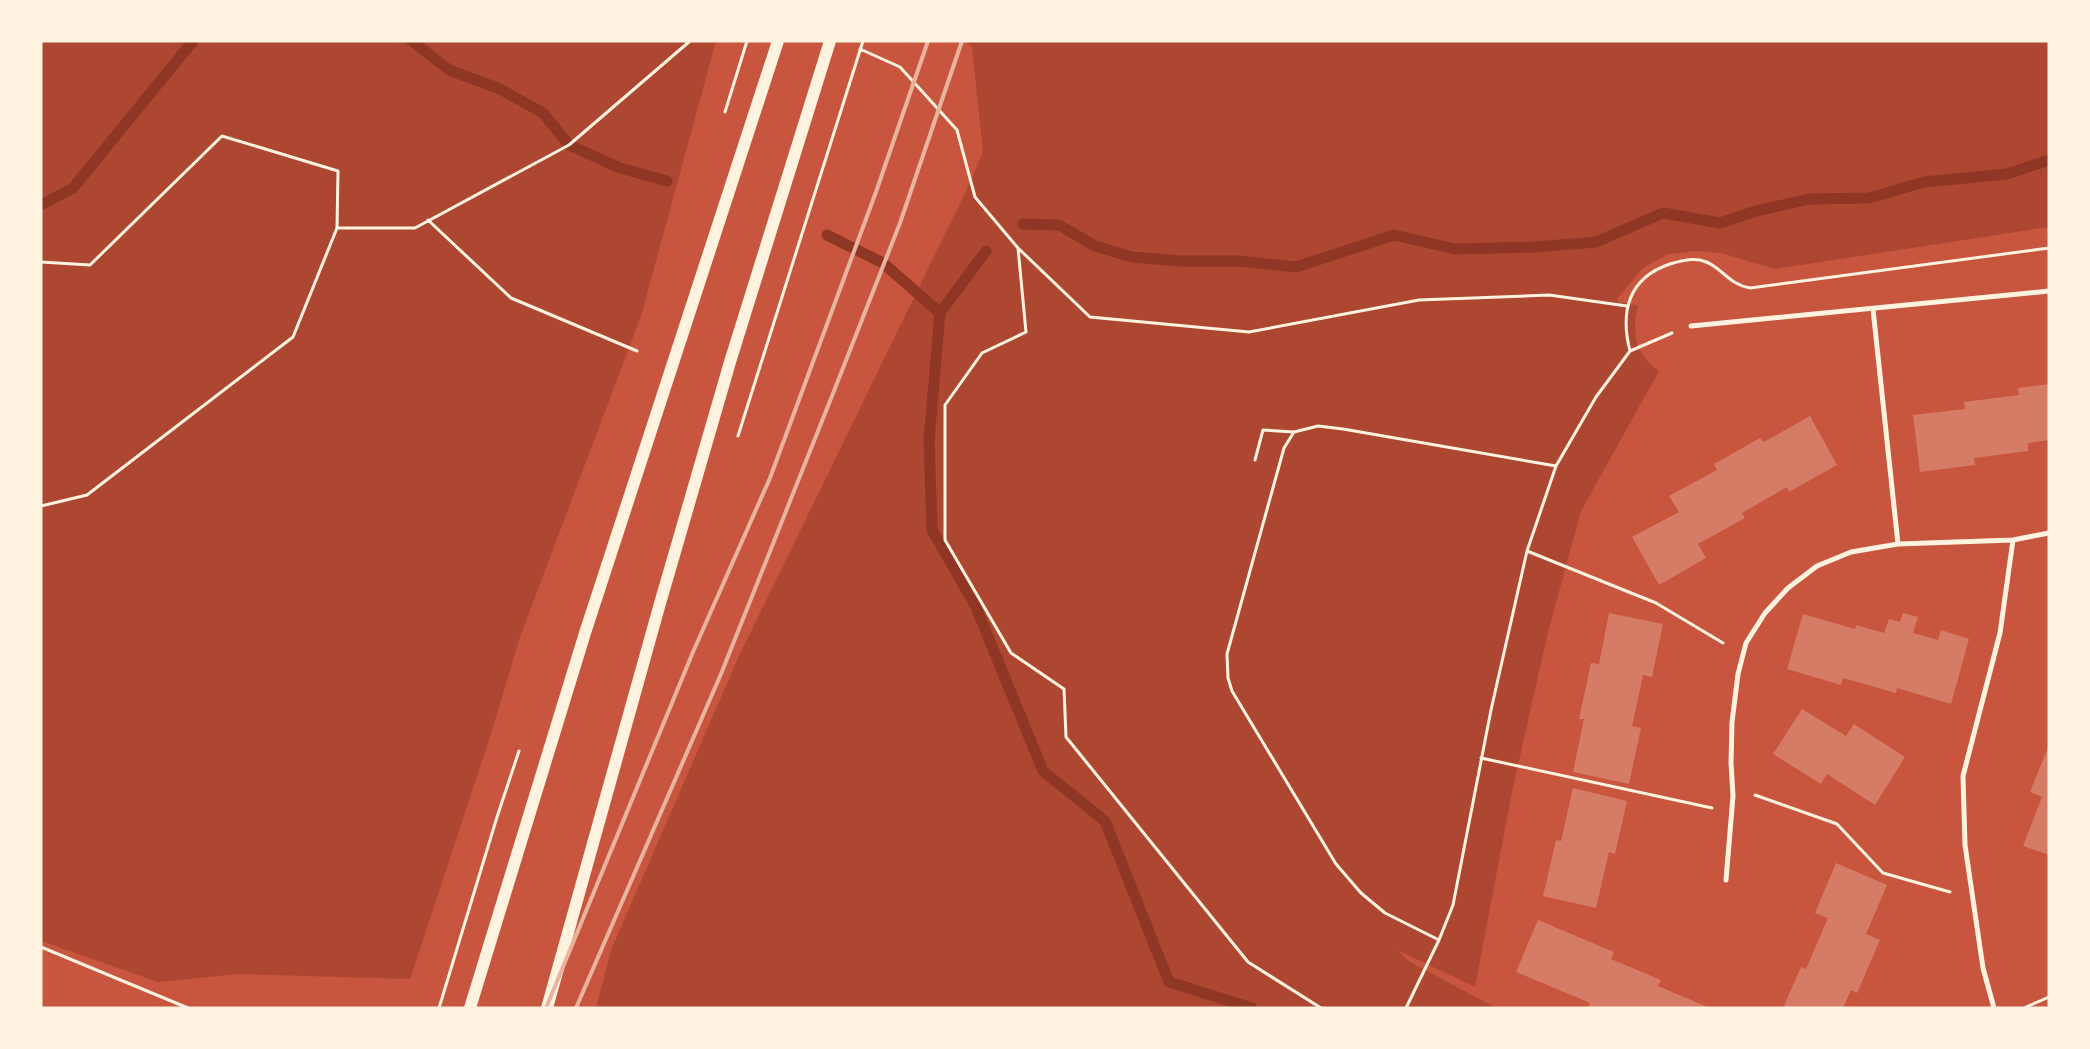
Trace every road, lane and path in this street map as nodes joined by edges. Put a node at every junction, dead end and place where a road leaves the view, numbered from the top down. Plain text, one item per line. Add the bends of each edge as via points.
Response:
1 (690, 41) edge
2 (747, 41) edge
3 (778, 41) edge
4 (830, 41) edge
5 (863, 41) edge
6 (858, 48) dead end
7 (731, 92) dead end
8 (428, 220) junction
9 (338, 228) junction
10 (1018, 248) junction
11 (2049, 248) edge
12 (41, 262) edge
13 (2049, 291) edge
14 (1627, 306) junction
15 (1872, 309) junction
16 (1691, 326) joint
17 (637, 351) dead end
18 (1630, 351) junction
19 (1294, 432) junction
20 (736, 442) dead end
21 (1256, 460) dead end
22 (1556, 466) junction
23 (41, 506) edge
24 (2049, 533) edge
25 (2013, 540) junction
26 (1898, 544) junction
27 (1527, 552) junction
28 (1742, 655) junction
29 (1481, 758) junction
30 (1733, 788) junction
31 (1732, 812) junction
32 (1726, 880) dead end
33 (1972, 898) junction
34 (1439, 940) junction
35 (41, 948) edge
36 (2049, 996) edge
37 (188, 1008) edge
38 (470, 1008) edge
39 (547, 1008) edge
40 (1321, 1008) edge
41 (1406, 1008) edge
42 (1994, 1008) edge
43 (2024, 1008) edge

1 - 8 path via 569,145
2 - 7 path
3 - 38 main road via 586,633
4 - 39 main road via 683,522
5 - 20 path
6 - 10 path via 900,67 957,130 975,197
8 - 9 path via 414,228
8 - 17 path via 511,298
9 - 12 path via 338,171 222,136 90,265
9 - 23 path via 294,337 87,495
10 - 14 path via 1090,317 1202,328 1249,332 1419,300 1549,294
10 - 40 path via 1026,332 982,353 945,405 945,540 1011,653 1064,689 1066,737 1072,745 1248,962
11 - 14 path via 1750,288 1733,283 1710,263 1691,259 1652,272 1632,292
13 - 15 street
14 - 18 path
15 - 16 street
15 - 26 street
16 - 18 path
18 - 22 path via 1596,397
19 - 21 path via 1263,430
19 - 22 path via 1318,426 1343,428
19 - 34 path via 1284,448 1228,654 1228,678 1232,691 1336,864 1361,893 1385,913
22 - 27 path
24 - 25 street
25 - 26 street
25 - 33 street via 2000,633 1964,776 1965,845
26 - 28 street via 1851,552 1817,566 1788,588 1765,613
27 - 28 path via 1656,603
27 - 29 path
28 - 30 street via 1732,722
29 - 31 path
29 - 34 path via 1453,905
30 - 31 street
30 - 33 path via 1837,824 1883,873
31 - 32 street
33 - 42 street via 1983,968
34 - 41 path
35 - 37 path
36 - 43 path

